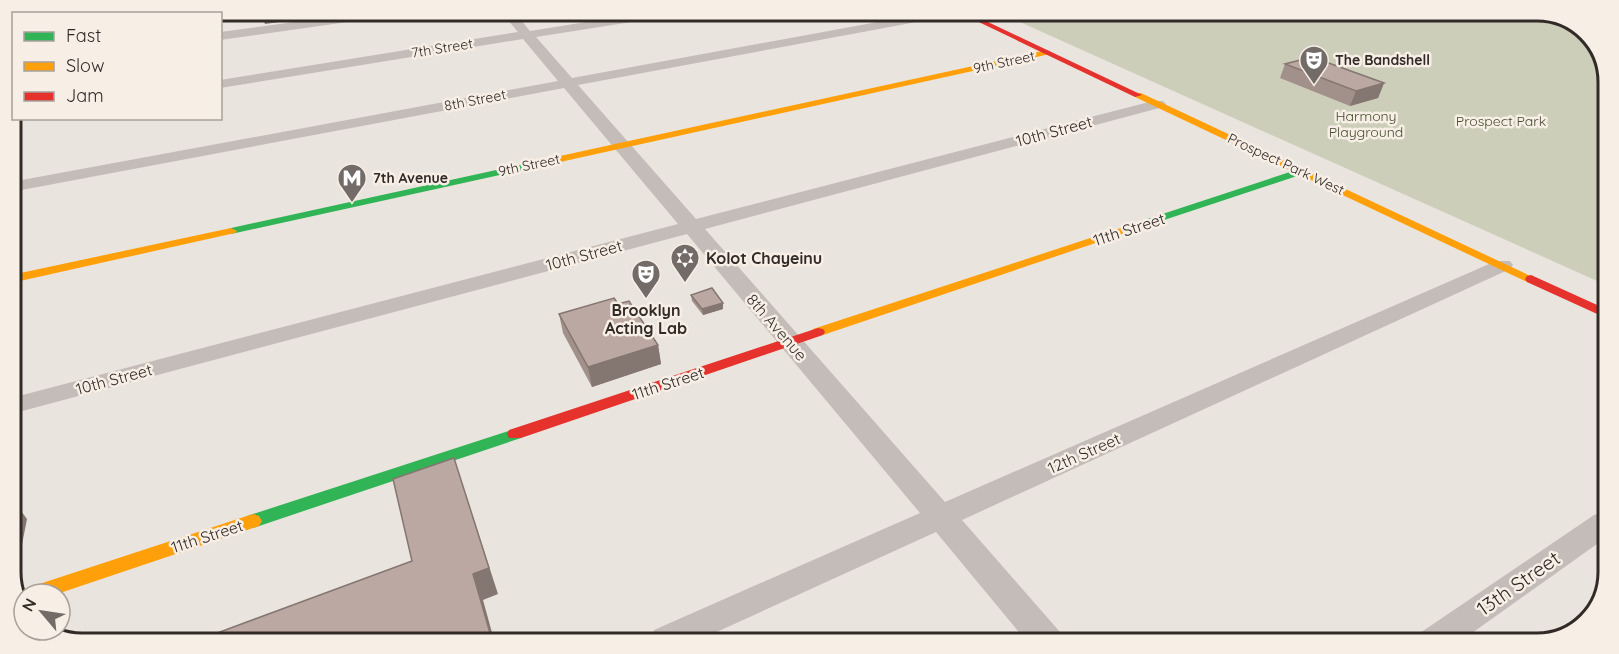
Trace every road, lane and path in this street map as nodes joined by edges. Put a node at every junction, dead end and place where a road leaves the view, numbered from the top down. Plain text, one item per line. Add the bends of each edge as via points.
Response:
1 (326, 21) edge
2 (514, 21) edge
3 (613, 21) edge
4 (900, 21) edge
5 (981, 21) edge
6 (526, 35) junction
7 (222, 36) edge
8 (1047, 52) junction
9 (567, 82) junction
10 (222, 84) edge
11 (1158, 104) junction
12 (621, 145) junction
13 (1302, 171) junction
14 (21, 184) edge
15 (691, 227) junction
16 (1503, 265) junction
17 (21, 277) edge
18 (1598, 310) edge
19 (790, 342) junction
20 (21, 403) edge
21 (940, 517) junction
22 (1598, 527) edge
23 (70, 582) edge
24 (682, 633) edge
25 (1040, 633) edge
26 (1446, 633) edge

1 - 7 street
2 - 6 street, 8th Avenue
3 - 6 street, 7th Street
4 - 9 street, 8th Street
5 - 8 street, Prospect Park West
6 - 9 street, 8th Avenue
6 - 10 street, 7th Street
8 - 11 street, Prospect Park West
8 - 12 street, 9th Street
9 - 12 street, 8th Avenue
9 - 14 street, 8th Street
11 - 13 street, Prospect Park West
11 - 15 street, 10th Street
12 - 15 street, 8th Avenue
12 - 17 street, 9th Street
13 - 16 street, Prospect Park West
13 - 19 street, 11th Street
15 - 19 street, 8th Avenue
15 - 20 street, 10th Street
16 - 18 street, Prospect Park West
16 - 21 street, 12th Street
19 - 21 street, 8th Avenue
19 - 23 street, 11th Street
21 - 24 street, 12th Street
21 - 25 street, 8th Avenue
22 - 26 street, 13th Street

